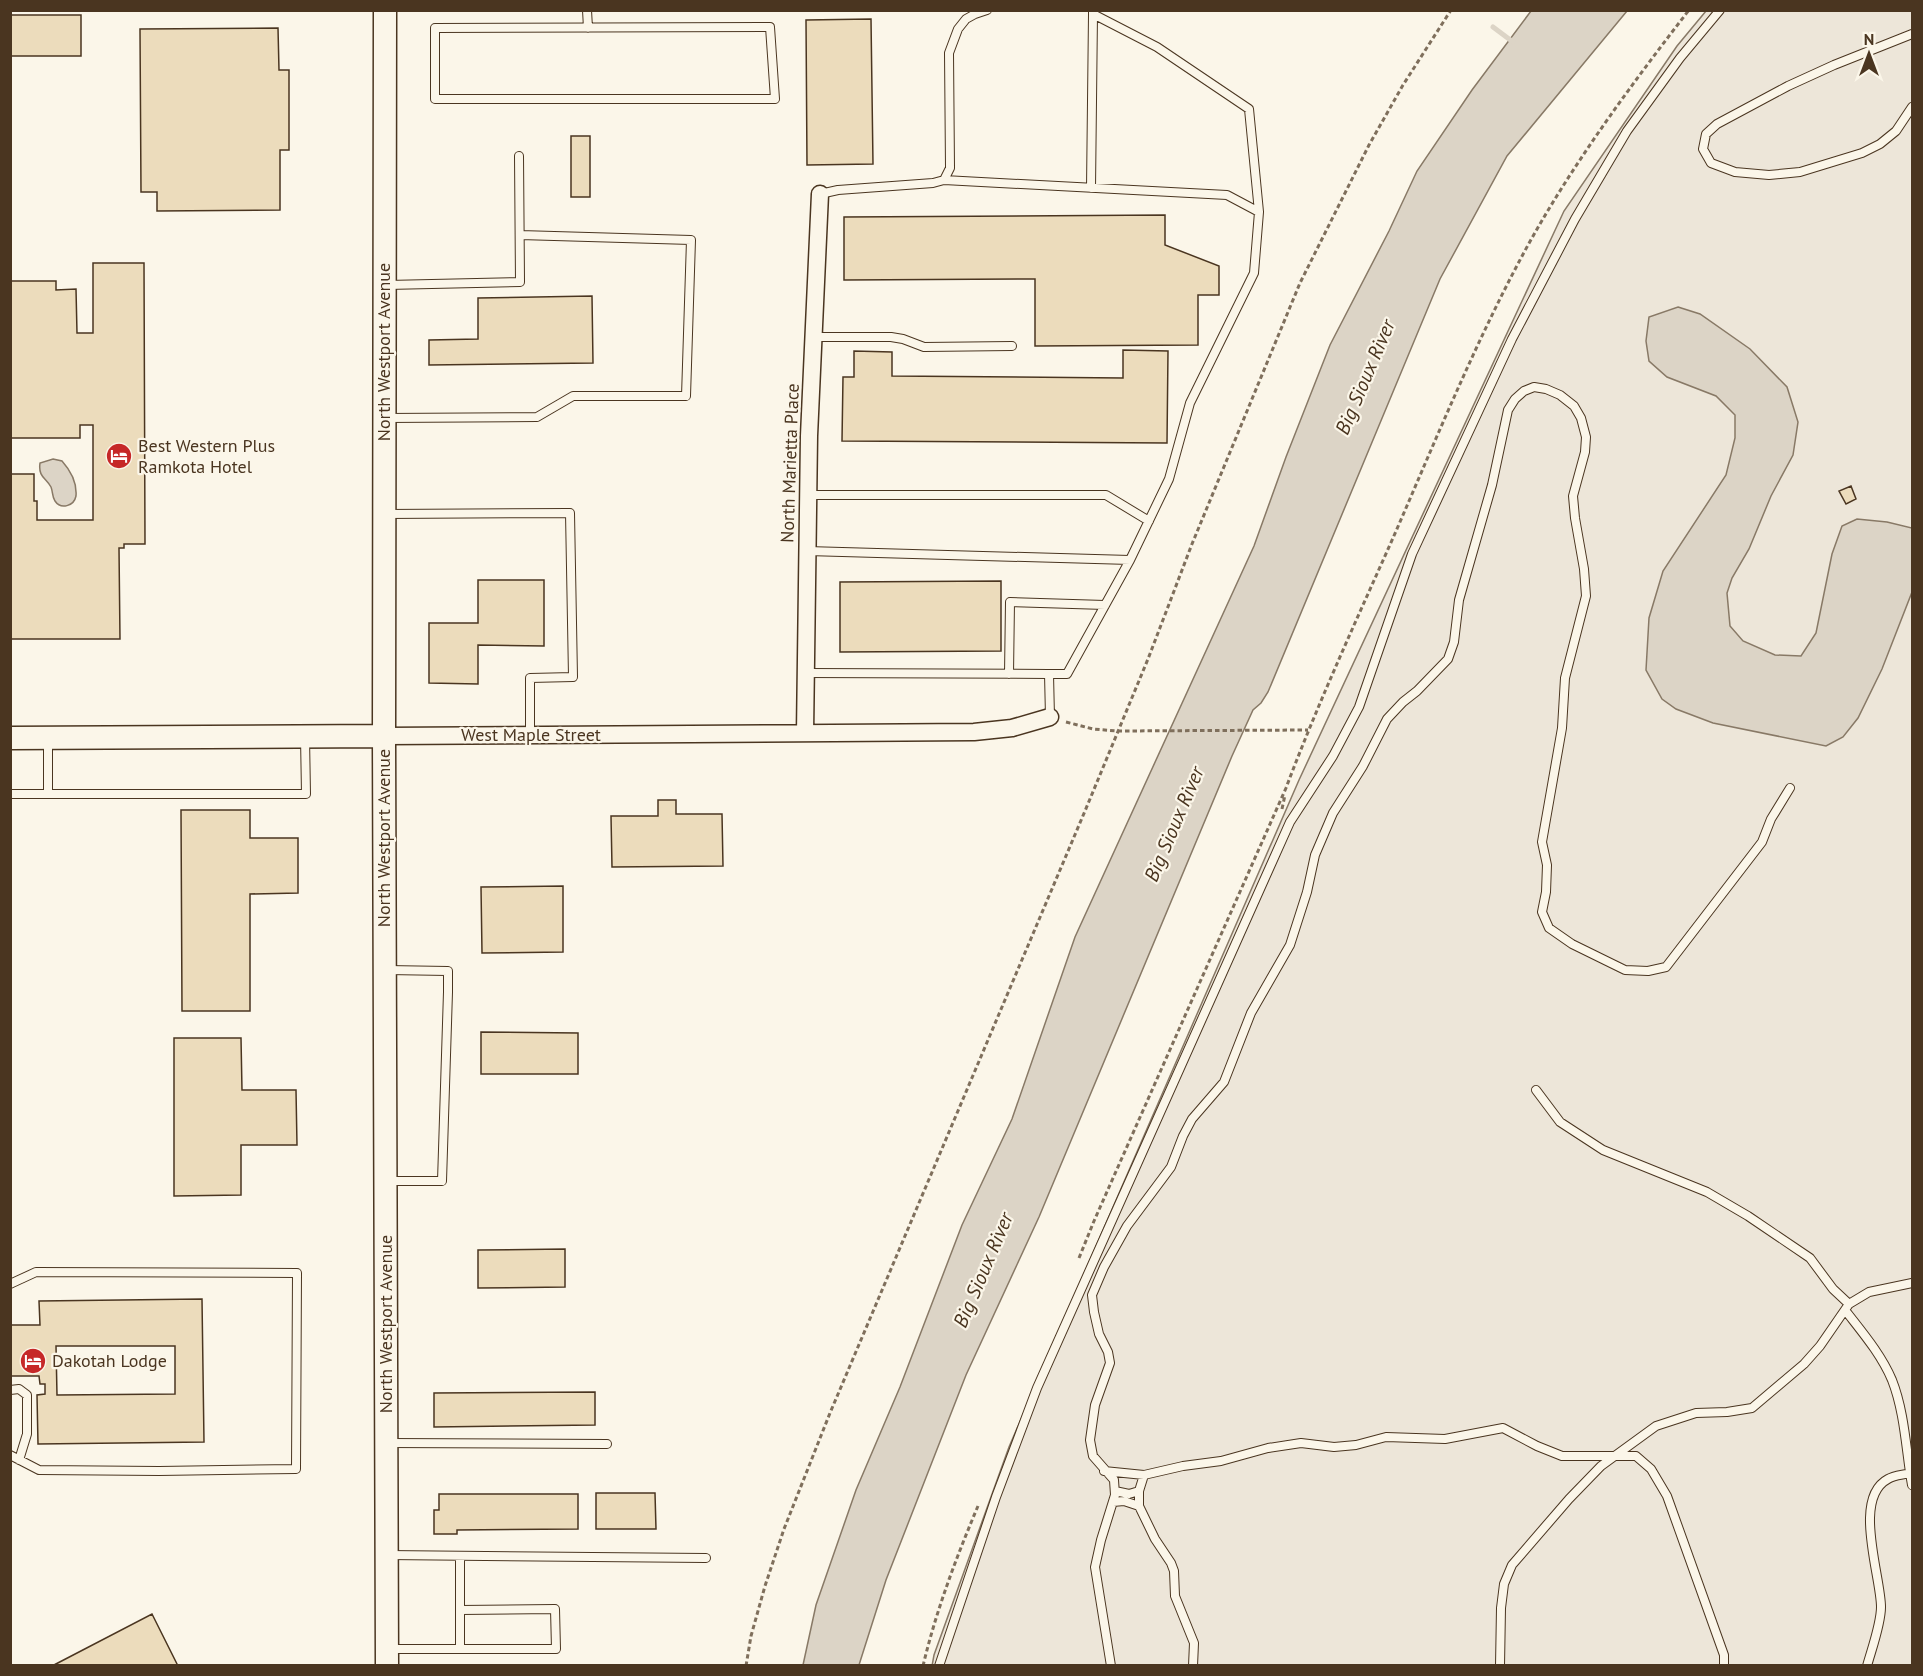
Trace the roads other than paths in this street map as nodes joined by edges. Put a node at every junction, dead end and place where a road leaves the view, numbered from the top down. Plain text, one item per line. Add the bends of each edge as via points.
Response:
1 (385, 10) edge
2 (587, 10) edge
3 (987, 10) edge
4 (1720, 10) edge
5 (1093, 12) edge
6 (588, 28) junction
7 (1912, 34) edge
8 (1912, 107) edge
9 (519, 156) dead end
10 (944, 180) junction
11 (1091, 188) junction
12 (820, 194) joint
13 (1259, 212) junction
14 (520, 235) junction
15 (384, 285) junction
16 (814, 337) junction
17 (1012, 346) dead end
18 (384, 418) junction
19 (808, 495) junction
20 (384, 514) junction
21 (1149, 521) junction
22 (807, 551) junction
23 (1130, 560) junction
24 (1105, 605) junction
25 (805, 673) junction
26 (1009, 674) junction
27 (1049, 674) junction
28 (1050, 717) joint
29 (805, 733) junction
30 (530, 735) junction
31 (384, 736) junction
32 (305, 737) junction
33 (10, 738) edge
34 (48, 738) junction
35 (1790, 788) dead end
36 (10, 794) edge
37 (48, 794) junction
38 (385, 970) junction
39 (1536, 1090) dead end
40 (386, 1181) junction
41 (1912, 1283) edge
42 (10, 1284) edge
43 (1847, 1307) junction
44 (10, 1390) edge
45 (386, 1443) junction
46 (607, 1444) dead end
47 (10, 1455) edge
48 (1614, 1456) junction
49 (19, 1460) junction
50 (1104, 1471) junction
51 (1910, 1473) junction
52 (1144, 1475) junction
53 (1912, 1485) edge
54 (1115, 1491) junction
55 (1139, 1491) junction
56 (1113, 1502) junction
57 (1139, 1506) junction
58 (387, 1556) junction
59 (460, 1556) junction
60 (706, 1558) dead end
61 (460, 1610) junction
62 (460, 1649) junction
63 (387, 1657) edge
64 (939, 1665) edge
65 (1111, 1665) edge
66 (1193, 1665) edge
67 (1500, 1665) edge
68 (1724, 1665) edge
69 (1867, 1665) edge

1 - 15 main road, North Westport Avenue
2 - 6 lane
3 - 10 lane via 975,14 958,29 950,53 950,168
4 - 64 lane via 1627,131 1575,219 1502,359 1412,554 1359,707 1290,822 1037,1388
5 - 11 lane
5 - 13 lane via 1157,47 1249,109
6 - 6 lane via 770,27 775,99 435,99 435,28
7 - 8 lane via 1834,64 1717,124 1706,134 1703,149 1711,163 1735,172 1800,172 1880,144 1896,131
9 - 14 lane
10 - 11 lane
10 - 12 lane
11 - 13 lane via 1227,195
12 - 16 street, North Marietta Place
13 - 21 lane via 1254,273 1190,403 1169,478
14 - 15 lane via 520,282
14 - 18 lane via 691,240 686,396 573,396 537,417
15 - 18 main road, North Westport Avenue
16 - 17 lane via 891,337 924,347
16 - 19 street, North Marietta Place
18 - 20 main road, North Westport Avenue
19 - 21 lane via 1106,495
19 - 22 street, North Marietta Place
20 - 30 lane via 570,513 573,677 530,678
20 - 31 main road, North Westport Avenue
21 - 23 lane
22 - 23 lane
22 - 25 street, North Marietta Place
23 - 24 lane
24 - 26 lane via 1010,602
24 - 27 lane via 1067,674
25 - 26 lane
25 - 29 street, North Marietta Place
26 - 27 lane
27 - 28 lane
28 - 29 street, West Maple Street via 995,731
29 - 30 street, West Maple Street
30 - 31 street, West Maple Street
31 - 32 main road, West Maple Street
31 - 38 main road, North Westport Avenue
32 - 34 main road, West Maple Street
32 - 37 lane via 306,794
33 - 34 main road, West Maple Street
34 - 37 lane
35 - 50 lane via 1762,842 1666,967 1625,970 1549,928 1542,912 1547,865 1542,842 1562,728 1565,678 1586,596 1573,496 1586,437 1581,417 1560,394 1534,387 1524,391 1508,410 1492,485 1459,600 1448,659 1387,720 1333,813 1315,855 1290,945 1251,1013 1224,1082 1192,1119 1171,1167 1127,1226 1092,1294 1099,1334 1110,1363 1095,1405 1090,1440 1093,1455
36 - 37 lane
38 - 40 main road, North Westport Avenue
38 - 40 lane via 448,971 442,1181
39 - 43 lane via 1560,1122 1603,1150 1707,1192 1810,1258
40 - 45 main road, North Westport Avenue
41 - 43 lane via 1869,1292
42 - 49 lane via 36,1272 297,1273 296,1469 39,1470
43 - 48 lane via 1804,1364 1752,1408 1696,1413 1656,1426
43 - 51 lane via 1892,1380
44 - 49 lane via 19,1389 27,1395 27,1434
45 - 46 lane
45 - 58 main road, North Westport Avenue
47 - 49 lane
48 - 52 lane via 1562,1455 1503,1428 1445,1439 1386,1437 1356,1446 1301,1443
48 - 67 lane via 1569,1499 1512,1565 1504,1584 1501,1608
48 - 68 lane via 1636,1455 1651,1469 1667,1496 1724,1655
50 - 52 lane
50 - 54 lane via 1114,1480
51 - 53 lane
51 - 69 lane via 1886,1479 1875,1492 1871,1509 1869,1529 1881,1610
52 - 55 lane
54 - 55 lane
54 - 56 lane
55 - 57 lane
56 - 57 lane
56 - 65 lane via 1095,1567
57 - 66 lane via 1174,1571 1175,1596 1194,1643
58 - 59 lane
58 - 63 main road, North Westport Avenue
59 - 60 lane
59 - 61 lane
61 - 62 lane
61 - 62 lane via 555,1610 556,1649
62 - 63 lane

